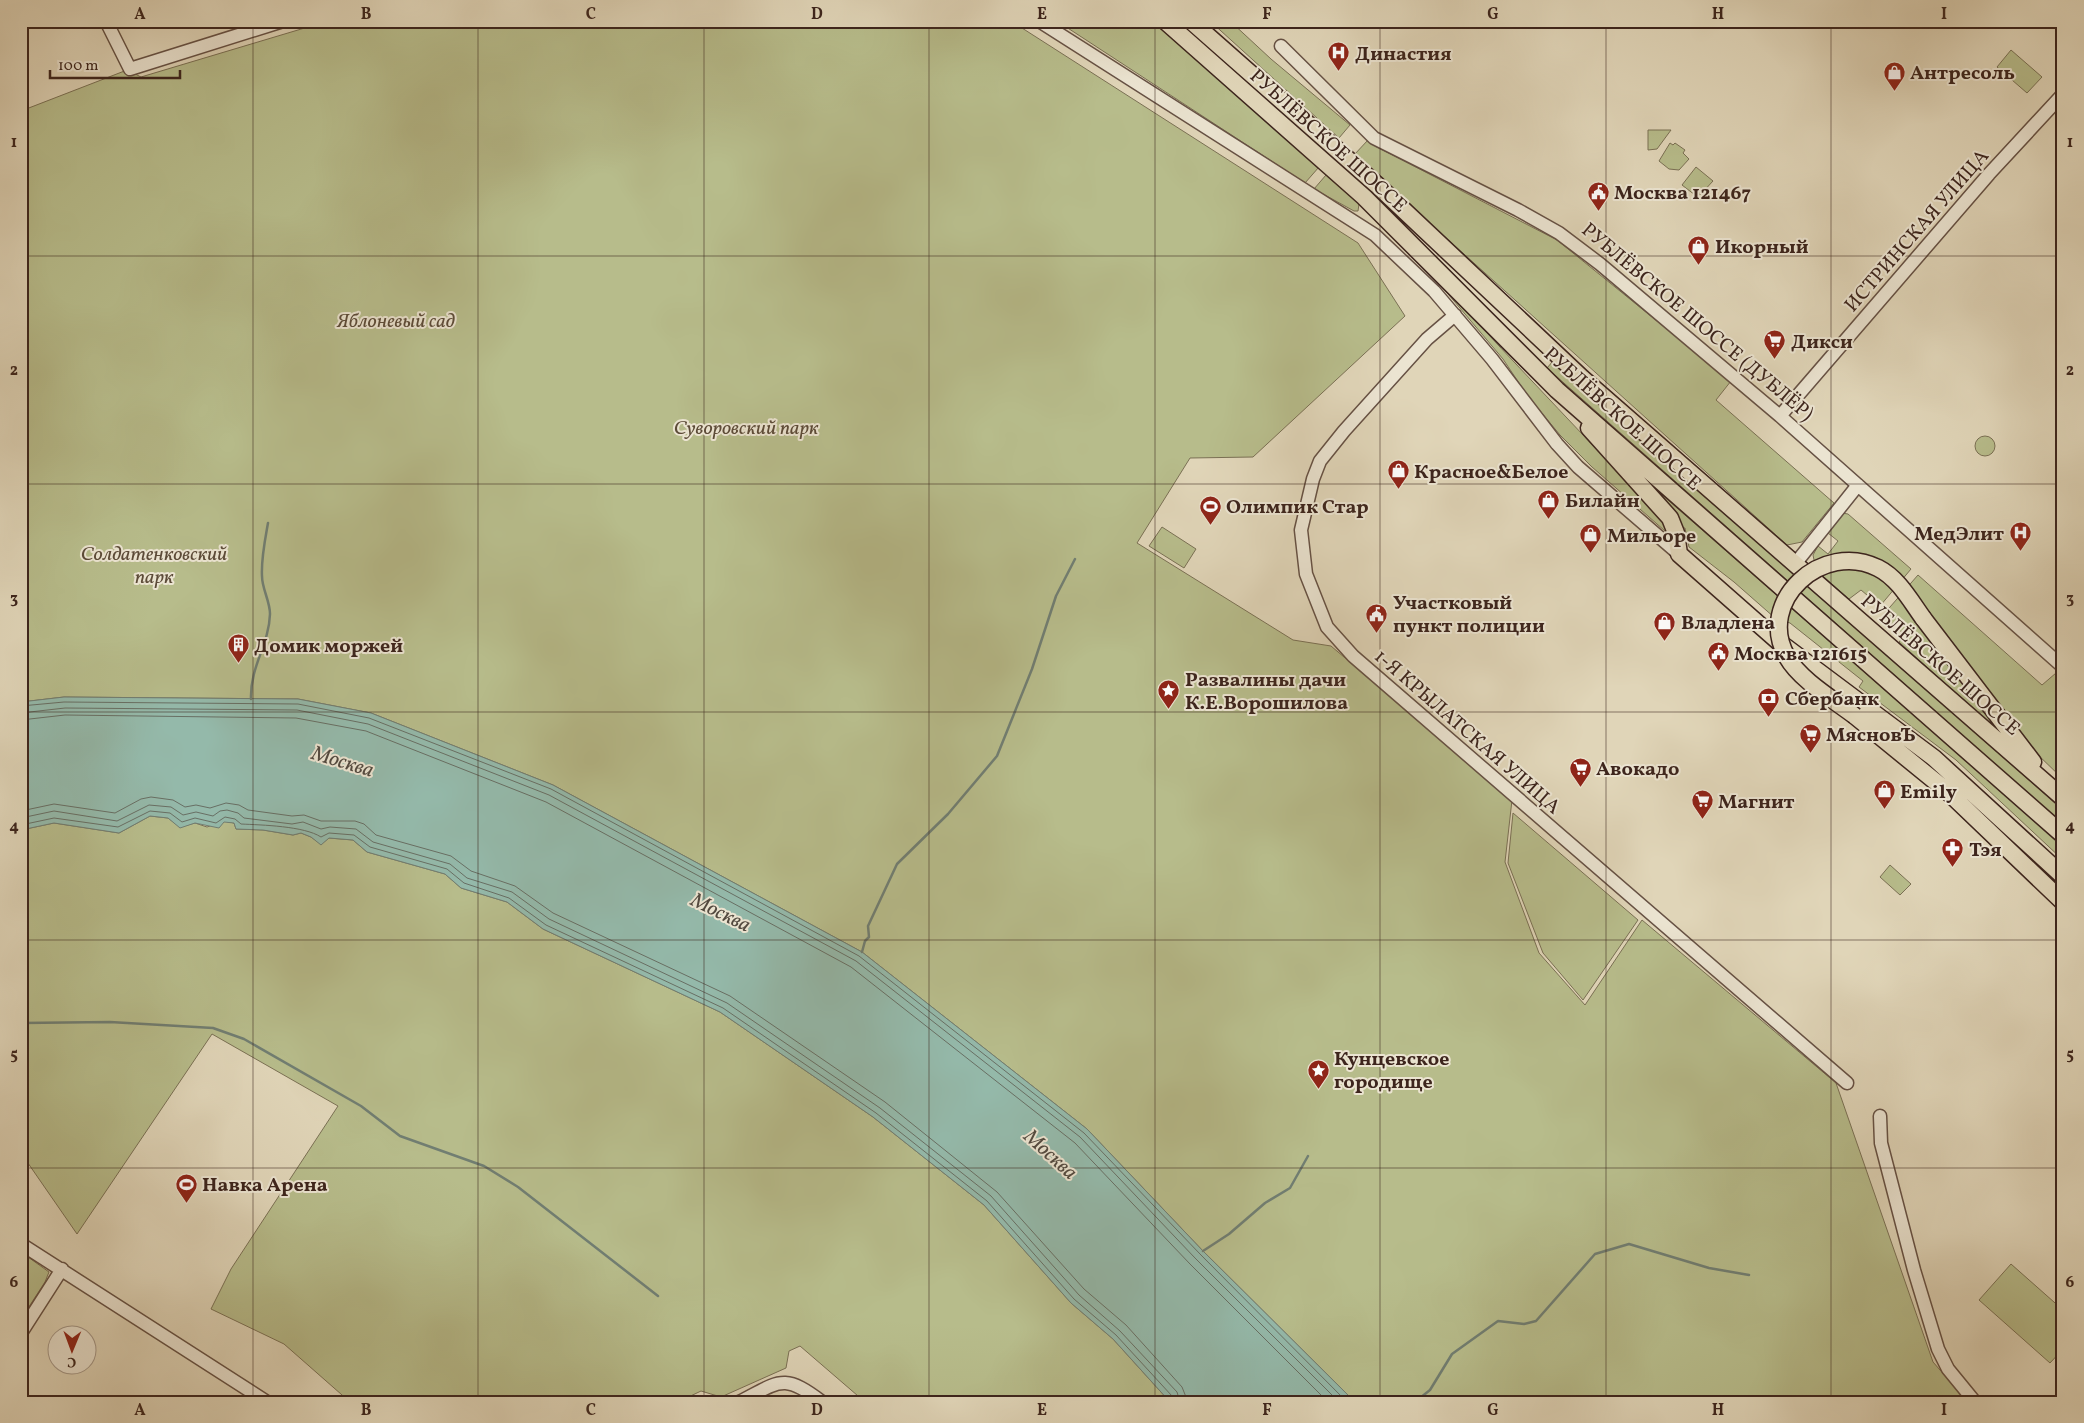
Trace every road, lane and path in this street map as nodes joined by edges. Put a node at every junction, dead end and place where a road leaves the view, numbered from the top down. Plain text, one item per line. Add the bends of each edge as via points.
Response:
1 (106, 21) edge
2 (283, 21) edge
3 (1038, 21) edge
4 (1165, 21) edge
5 (1191, 21) edge
6 (1281, 46) dead end
7 (2063, 94) edge
8 (1456, 315) junction
9 (1557, 390) junction
10 (1780, 416) junction
11 (1858, 485) junction
12 (1678, 554) junction
13 (1795, 564) junction
14 (2063, 667) edge
15 (2061, 796) edge
16 (2063, 835) edge
17 (2063, 876) edge
18 (2063, 902) edge
19 (1847, 1083) dead end
20 (1880, 1116) dead end
21 (21, 1244) edge
22 (62, 1270) junction
23 (21, 1333) edge
24 (266, 1402) edge
25 (739, 1402) edge
26 (822, 1402) edge
27 (1975, 1402) edge

1 - 2 street via 130,69
3 - 8 street via 1375,235 1413,269
4 - 9 main road, РУБЛЁВСКОЕ ШОССЕ via 1364,197
5 - 13 main road, РУБЛЁВСКОЕ ШОССЕ via 1377,185 1582,378
6 - 10 street, РУБЛЁВСКОЕ ШОССЕ (ДУБЛЁР) via 1374,138 1559,233
7 - 10 street, ИСТРИНСКАЯ УЛИЦА via 1989,174
8 - 12 street via 1578,467
8 - 19 street, 1-Я КРЫЛАТСКАЯ УЛИЦА via 1427,339 1320,461 1301,530 1306,574 1326,627 1353,656
9 - 12 main road via 1670,518 1676,533
9 - 16 main road, РУБЛЁВСКОЕ ШОССЕ
10 - 11 street, РУБЛЁВСКОЕ ШОССЕ (ДУБЛЁР)
11 - 13 street
11 - 14 street, РУБЛЁВСКОЕ ШОССЕ (ДУБЛЁР)
12 - 17 main road via 1779,642 1947,768
13 - 15 main road, РУБЛЁВСКОЕ ШОССЕ
15 - 18 main road, bridge via 1890,576 1878,568 1852,561 1832,562 1803,578 1790,593 1780,614 1782,643 1787,658 1947,791
20 - 27 street via 1881,1143 1933,1334 1948,1369
21 - 22 street
22 - 23 street
22 - 24 street
25 - 26 street via 777,1383 794,1383

